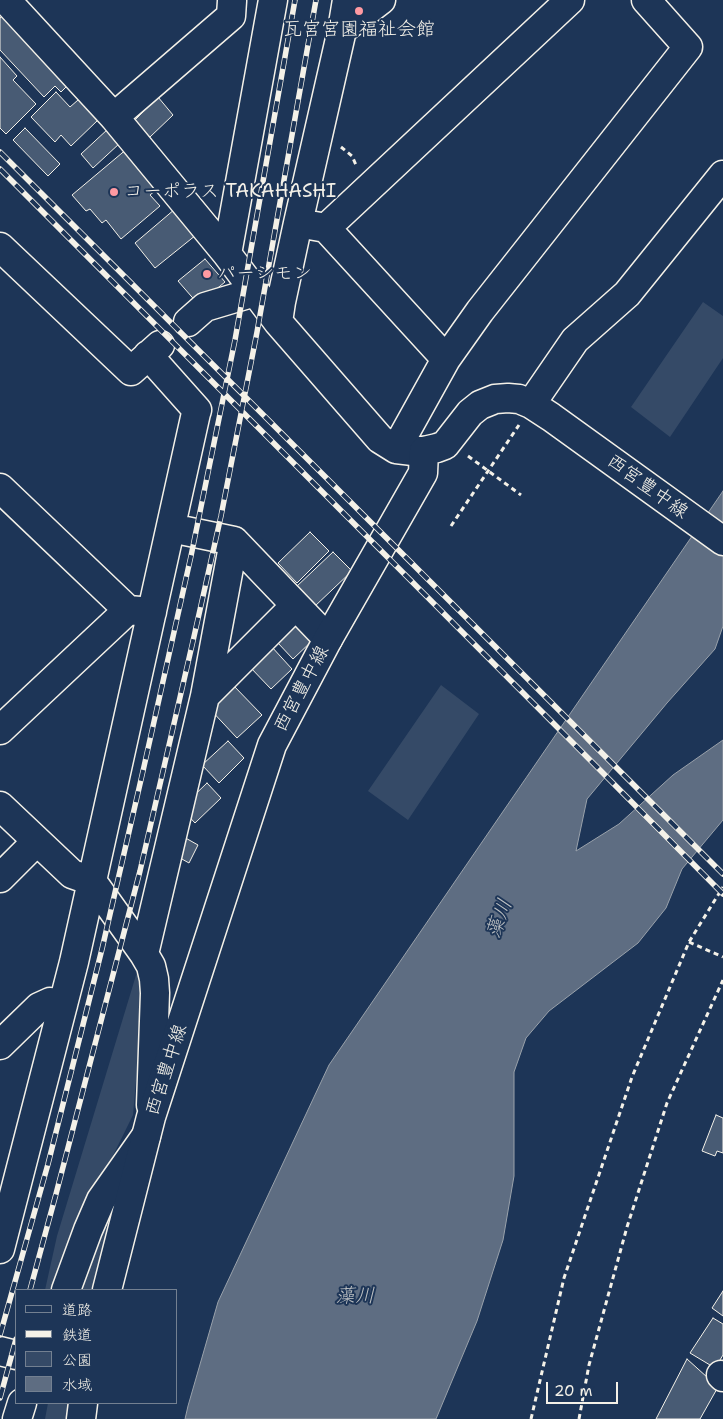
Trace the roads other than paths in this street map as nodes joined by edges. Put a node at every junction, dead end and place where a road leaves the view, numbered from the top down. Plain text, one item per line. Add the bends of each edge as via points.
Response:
1 (6, 0) edge
2 (229, 0) edge
3 (274, 0) edge
4 (346, 0) edge
5 (381, 0) edge
6 (570, 0) edge
7 (646, 0) edge
8 (0, 7) edge
9 (342, 30) junction
10 (114, 117) junction
11 (723, 175) edge
12 (298, 223) junction
13 (326, 228) junction
14 (0, 247) edge
15 (227, 254) junction
16 (255, 292) junction
17 (188, 322) dead end
18 (278, 322) junction
19 (446, 358) junction
20 (535, 414) junction
21 (396, 448) junction
22 (424, 451) junction
23 (0, 488) edge
24 (171, 528) junction
25 (234, 541) junction
26 (723, 541) edge
27 (296, 606) junction
28 (140, 611) junction
29 (328, 639) junction
30 (205, 696) junction
31 (4, 717) edge
32 (0, 806) edge
33 (37, 841) junction
34 (0, 878) edge
35 (92, 881) junction
36 (144, 954) junction
37 (63, 1005) junction
38 (0, 1045) edge
39 (149, 1126) junction
40 (24, 1157) junction
41 (0, 1181) edge
42 (0, 1249) edge
43 (66, 1289) edge
44 (107, 1289) edge
45 (0, 1351) edge
46 (15, 1356) edge
47 (22, 1404) edge
48 (83, 1404) edge
49 (17, 1419) edge
50 (81, 1419) edge

1 - 8 street
1 - 10 street
2 - 10 street via 231,16
3 - 15 street
4 - 9 street
5 - 9 street
6 - 13 street
7 - 19 street via 688,47
9 - 12 street
10 - 15 street
11 - 20 street via 627,294 575,340
12 - 13 street
12 - 18 street
13 - 19 street
14 - 24 street via 131,371 154,350 197,410
15 - 16 street
16 - 17 street via 206,307
16 - 18 street
18 - 21 street via 380,439
19 - 21 street
20 - 22 street, 西宮豊中線 via 518,399 495,400 480,405 445,445
20 - 26 street, 西宮豊中線
21 - 22 street
22 - 29 street, 西宮豊中線 via 423,473
23 - 28 street
24 - 25 street
24 - 28 street
25 - 27 street
25 - 30 street
27 - 29 street
27 - 30 street
28 - 31 street
28 - 35 street
29 - 39 street, 西宮豊中線 via 272,745
30 - 36 street
32 - 33 street
33 - 34 street
33 - 35 street via 72,874
35 - 36 street
35 - 37 street
36 - 39 street via 151,966 155,993
37 - 38 street via 50,1002 39,1008
37 - 40 street
39 - 43 street via 102,1200
39 - 44 street, 西宮豊中線
40 - 41 street
40 - 42 street
45 - 46 street
47 - 49 street
48 - 50 street

